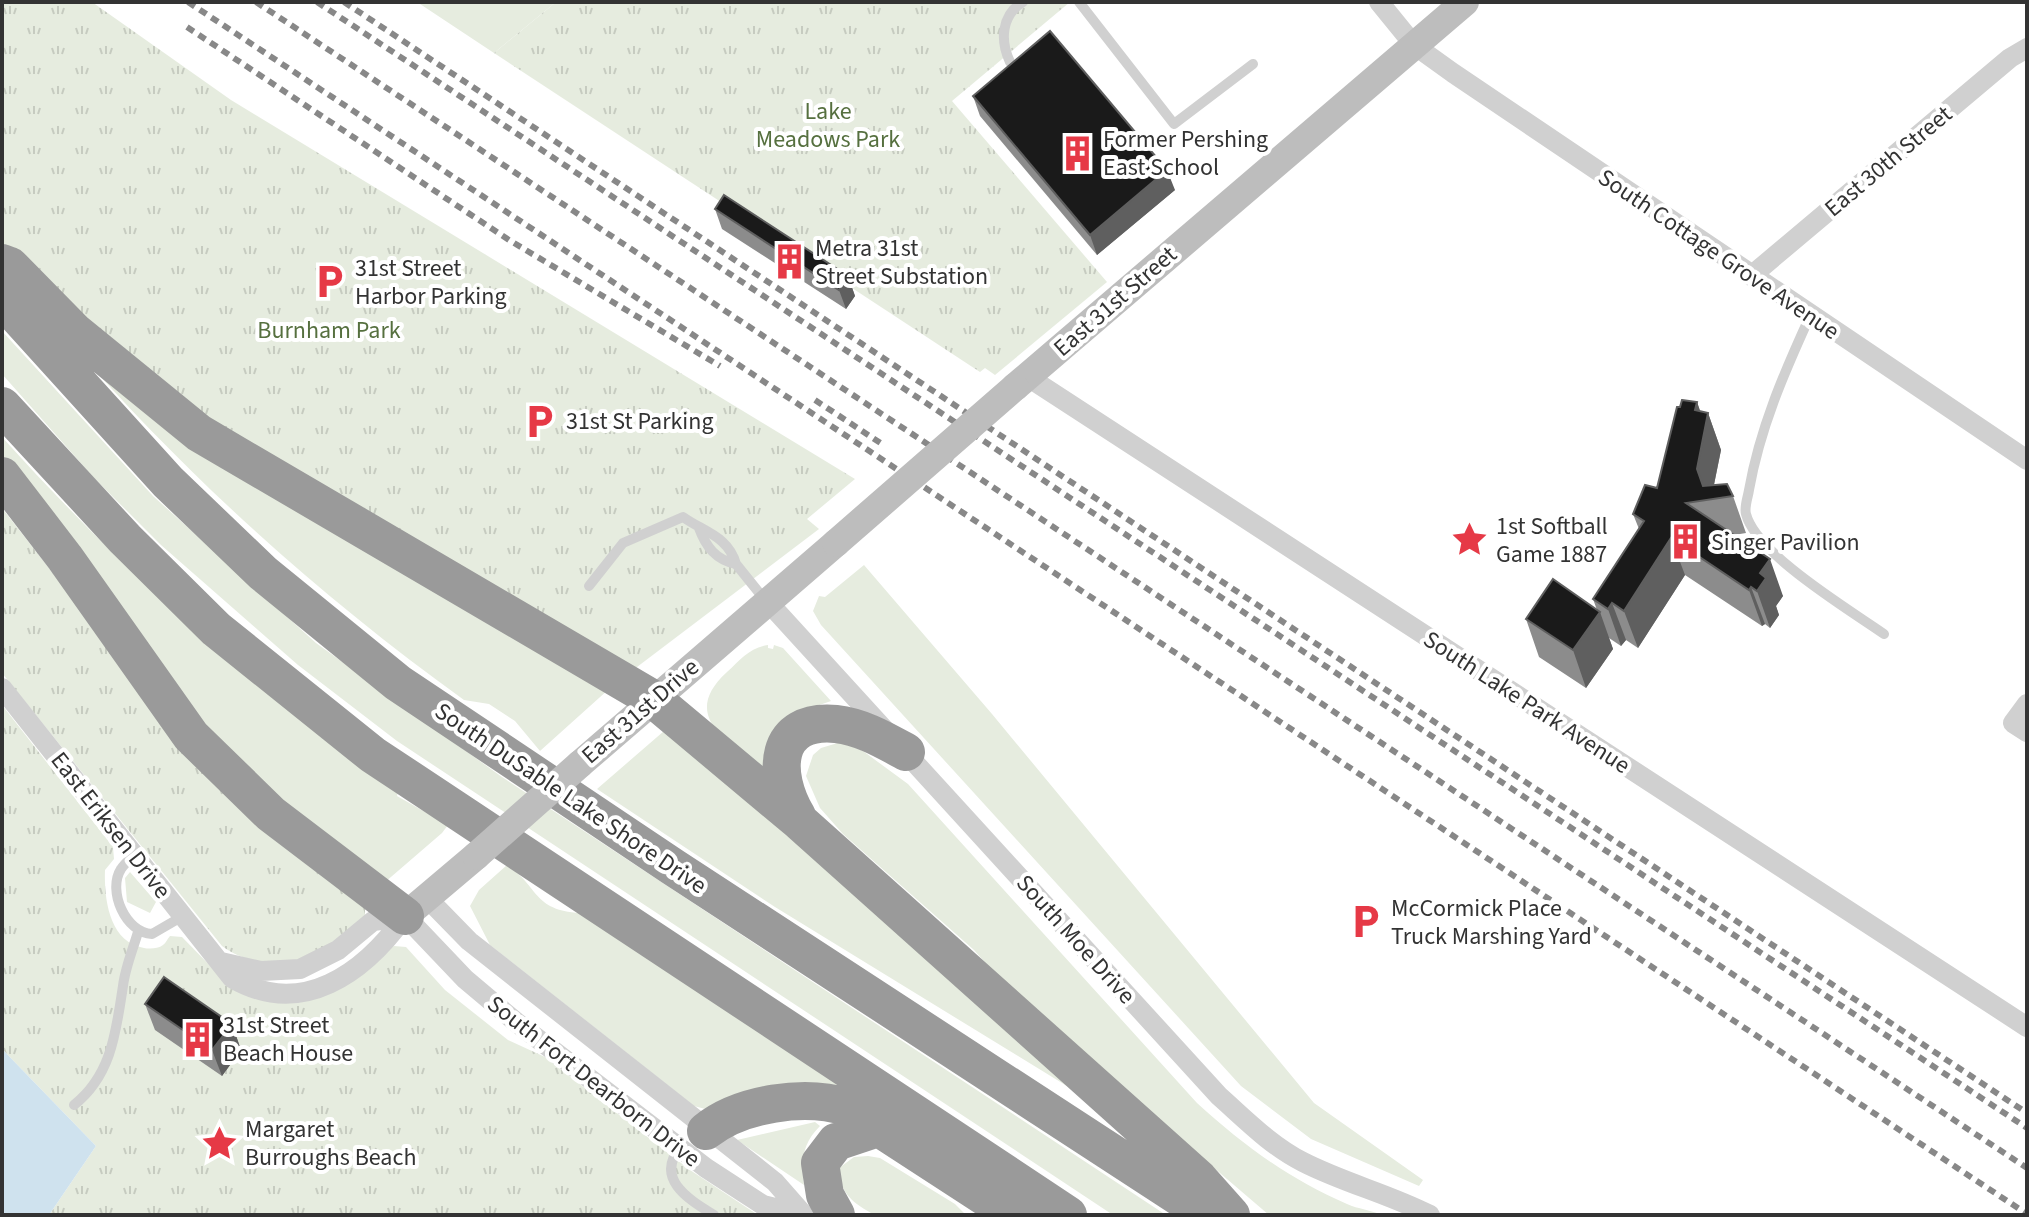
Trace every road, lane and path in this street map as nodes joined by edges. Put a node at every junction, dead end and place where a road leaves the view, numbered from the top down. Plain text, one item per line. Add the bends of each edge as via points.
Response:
1 (1023, 2) edge
2 (1079, 2) edge
3 (1379, 2) edge
4 (1465, 2) edge
5 (1414, 45) junction
6 (2027, 48) edge
7 (1010, 62) edge
8 (1253, 64) dead end
9 (2, 263) edge
10 (1751, 276) junction
11 (2, 299) edge
12 (1810, 316) junction
13 (1021, 382) junction
14 (2, 406) edge
15 (2027, 460) edge
16 (2, 476) edge
17 (589, 586) dead end
18 (767, 601) junction
19 (1884, 634) dead end
20 (2, 688) edge
21 (653, 699) junction
22 (2027, 704) edge
23 (2020, 728) edge
24 (906, 752) junction
25 (800, 822) junction
26 (134, 855) junction
27 (416, 907) junction
28 (183, 916) junction
29 (138, 932) junction
30 (2027, 1027) edge
31 (74, 1105) dead end
32 (878, 1128) junction
33 (692, 1139) junction
34 (920, 1153) junction
35 (942, 1185) dead end
36 (714, 1215) edge
37 (804, 1215) edge
38 (836, 1215) edge
39 (1013, 1215) edge
40 (1068, 1215) edge
41 (1207, 1215) edge
42 (1231, 1215) edge
43 (1430, 1215) edge

1 - 7 lane via 1007,19 1002,34
2 - 8 lane via 1174,124
3 - 5 street, South Cottage Grove Avenue
4 - 5 main road, East 31st Street
5 - 10 street, South Cottage Grove Avenue
5 - 13 main road, East 31st Street
6 - 10 street, East 30th Street
9 - 21 highway via 75,332 199,433
10 - 12 street, South Cottage Grove Avenue
11 - 41 highway, South DuSable Lake Shore Drive via 200,513 263,573 398,683
12 - 15 street, South Cottage Grove Avenue
12 - 19 lane via 1757,447 1745,513 1758,535 1802,577
13 - 18 main road, East 31st Street, bridge
13 - 30 street, South Lake Park Avenue
14 - 40 highway via 216,629 373,755
16 - 27 highway via 191,736 222,769 271,814
17 - 18 lane via 623,543 683,517 699,528 723,561 736,564
18 - 21 main road, East 31st Drive
18 - 24 street, South Moe Drive
20 - 26 street, East Eriksen Drive
21 - 25 highway
21 - 27 main road, East 31st Drive, bridge
22 - 23 street
24 - 25 highway via 851,727 817,724 800,732 779,762 780,781
24 - 43 street, South Moe Drive via 1219,1096 1262,1134 1300,1161
25 - 42 highway via 1199,1179
26 - 28 street, East Eriksen Drive
26 - 29 lane via 121,867 118,890 125,915
27 - 28 street, East Eriksen Drive via 363,962 307,994 246,987 232,978
27 - 33 street, South Fort Dearborn Drive via 469,941
27 - 33 street, South Fort Dearborn Drive via 465,979 516,1022
28 - 29 lane via 162,931
29 - 31 lane via 123,983 114,1046 105,1068
32 - 33 highway via 847,1107 811,1100 723,1117
32 - 34 highway
32 - 38 highway via 836,1142 820,1163 825,1195
33 - 36 lane via 672,1162 671,1178 677,1191
33 - 37 street, South Fort Dearborn Drive via 775,1182
33 - 37 street, South Fort Dearborn Drive via 763,1205
34 - 35 lane
34 - 39 highway

